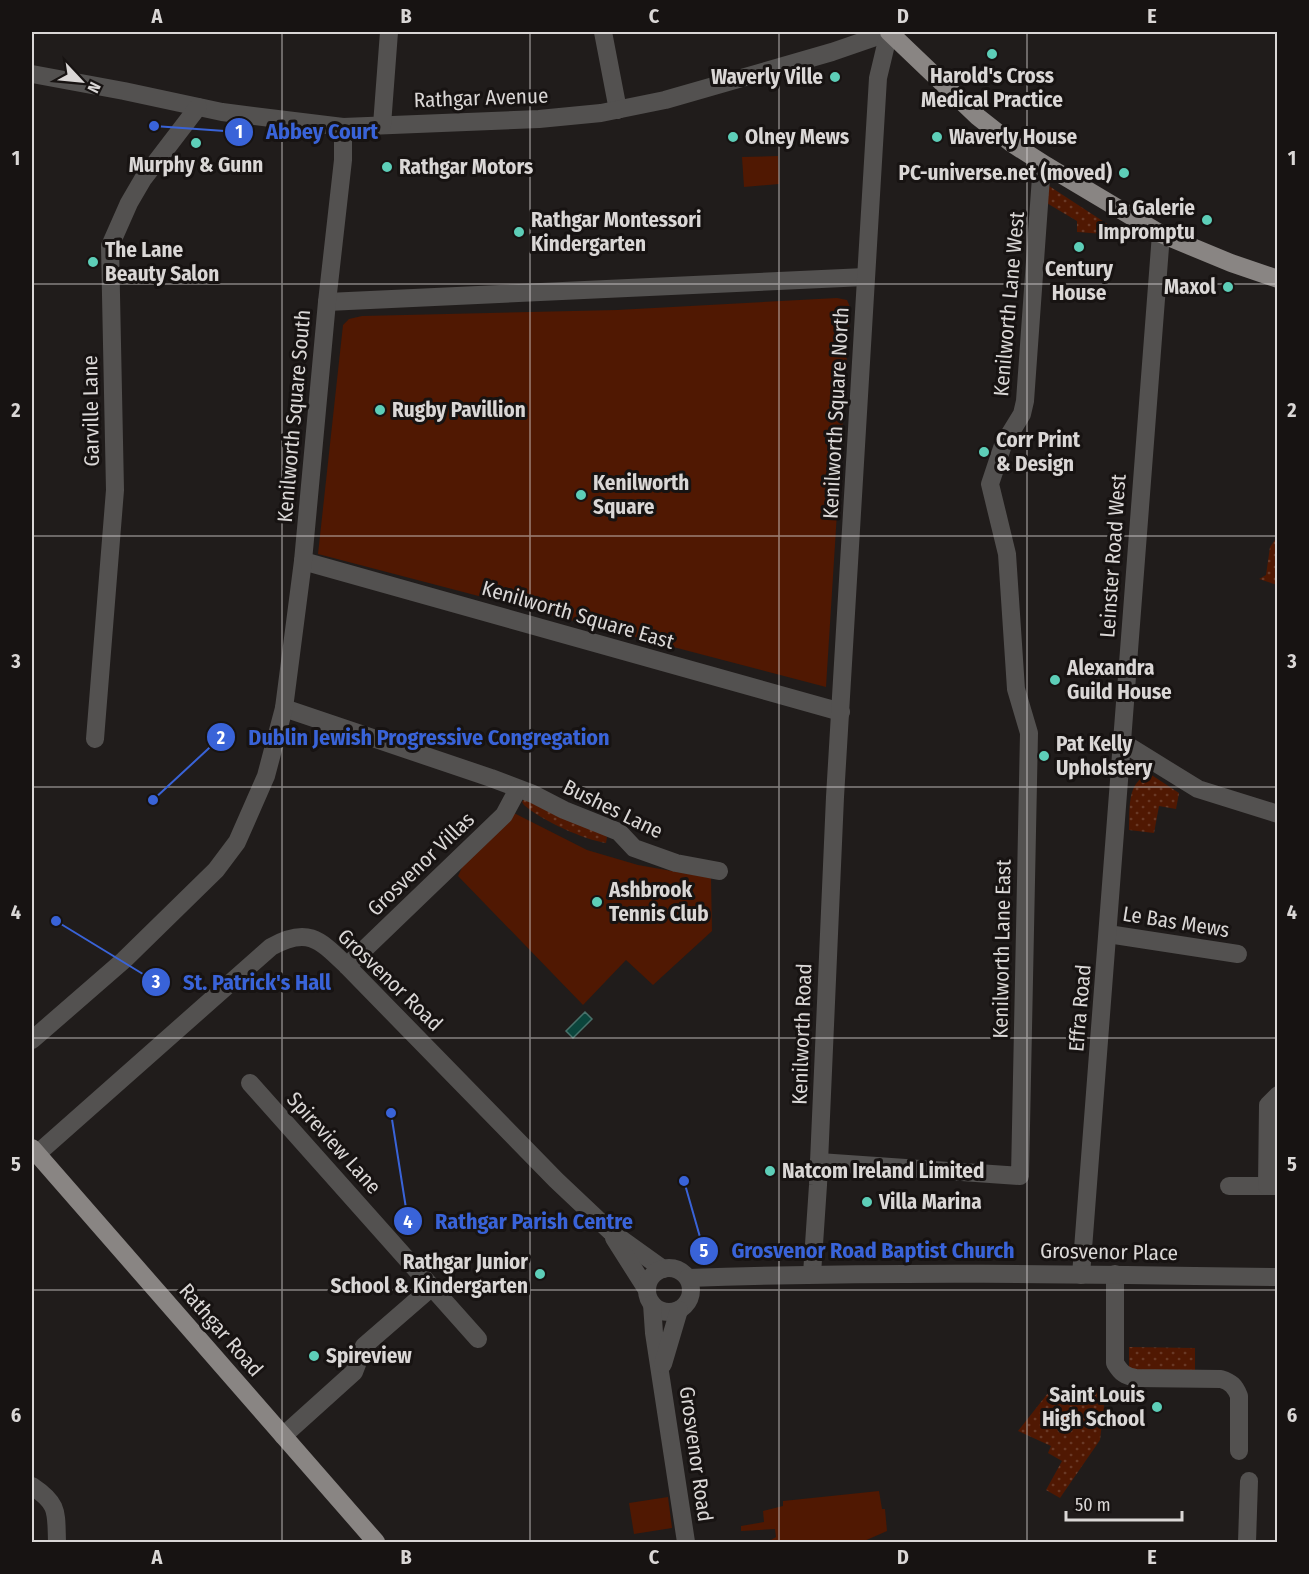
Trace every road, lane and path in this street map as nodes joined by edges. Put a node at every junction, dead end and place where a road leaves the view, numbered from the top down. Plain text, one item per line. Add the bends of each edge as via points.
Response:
1 (389, 32) edge
2 (603, 32) edge
3 (890, 32) edge
4 (32, 74) edge
5 (198, 107) junction
6 (618, 110) junction
7 (382, 125) junction
8 (343, 127) junction
9 (1047, 166) junction
10 (1161, 234) junction
11 (866, 277) junction
12 (1278, 279) edge
13 (327, 302) junction
14 (303, 561) junction
15 (284, 708) junction
16 (841, 712) junction
17 (1027, 723) joint
18 (95, 739) dead end
19 (1121, 745) junction
20 (518, 789) junction
21 (836, 797) joint
22 (1278, 814) edge
23 (719, 871) dead end
24 (1108, 934) junction
25 (1238, 954) dead end
26 (347, 966) junction
27 (32, 1040) edge
28 (250, 1083) dead end
29 (1278, 1095) edge
30 (34, 1151) edge
31 (819, 1162) junction
32 (1229, 1186) dead end
33 (1272, 1186) edge
34 (610, 1232) junction
35 (663, 1269) junction
36 (812, 1274) junction
37 (1115, 1274) junction
38 (1081, 1275) junction
39 (1278, 1277) edge
40 (688, 1278) junction
41 (432, 1287) junction
42 (649, 1297) junction
43 (679, 1310) junction
44 (478, 1339) dead end
45 (661, 1372) junction
46 (283, 1436) junction
47 (1239, 1451) dead end
48 (1249, 1481) dead end
49 (32, 1486) edge
50 (57, 1542) edge
51 (376, 1542) edge
52 (686, 1542) edge
53 (1247, 1542) edge

1 - 7 street
2 - 6 street
3 - 6 street, Rathgar Avenue via 735,81
3 - 9 main road via 978,117
3 - 11 street, Kenilworth Square North via 878,78
4 - 5 street, Rathgar Avenue
5 - 8 street, Rathgar Avenue
5 - 18 street, Garville Lane via 143,179 110,246 115,490
6 - 7 street, Rathgar Avenue via 539,119
7 - 8 street, Rathgar Avenue
8 - 13 street, Kenilworth Square South via 343,160
9 - 10 main road
9 - 17 street, Kenilworth Lane West via 1041,177 1025,401 1022,414 1003,445 990,484 1006,554 1016,688
10 - 12 main road
10 - 19 street, Leinster Road West
11 - 13 street
11 - 16 street, Kenilworth Square North
13 - 14 street, Kenilworth Square South
14 - 15 street, Kenilworth Square South
14 - 16 street, Kenilworth Square East
15 - 20 street, Bushes Lane
15 - 27 street, Kenilworth Square South via 255,803 237,842 216,870 130,955
16 - 21 street, Kenilworth Square North
17 - 31 street, Kenilworth Lane East via 1020,1176
19 - 22 street via 1198,789
19 - 24 street, Effra Road
20 - 23 street, Bushes Lane via 620,832 634,848 676,863
20 - 26 street, Grosvenor Villas via 504,815
21 - 31 street, Kenilworth Road
24 - 25 street, Le Bas Mews
24 - 38 street, Effra Road
26 - 30 street, Grosvenor Road via 323,942 309,938 283,940 271,947
26 - 34 street, Grosvenor Road
28 - 41 street, Spireview Lane
29 - 33 street via 1268,1105
30 - 46 main road, Rathgar Road
31 - 36 street, Kenilworth Road
32 - 33 street
34 - 35 street, Grosvenor Road
34 - 42 street, Grosvenor Road
35 - 40 street via 677,1269
35 - 42 street via 651,1277
36 - 38 street, Grosvenor Place
36 - 40 street, Grosvenor Place
37 - 38 street, Grosvenor Place
37 - 39 street, Grosvenor Place
37 - 47 street via 1115,1363 1120,1372 1136,1378 1230,1382 1239,1396
40 - 43 street via 691,1292
41 - 44 street, Spireview Lane
41 - 46 street via 364,1346 354,1372
42 - 43 street via 664,1312
42 - 45 street, Grosvenor Road
43 - 45 street, Grosvenor Road
45 - 52 street, Grosvenor Road
46 - 51 main road, Rathgar Road
48 - 53 street
49 - 50 street via 45,1495 56,1511

